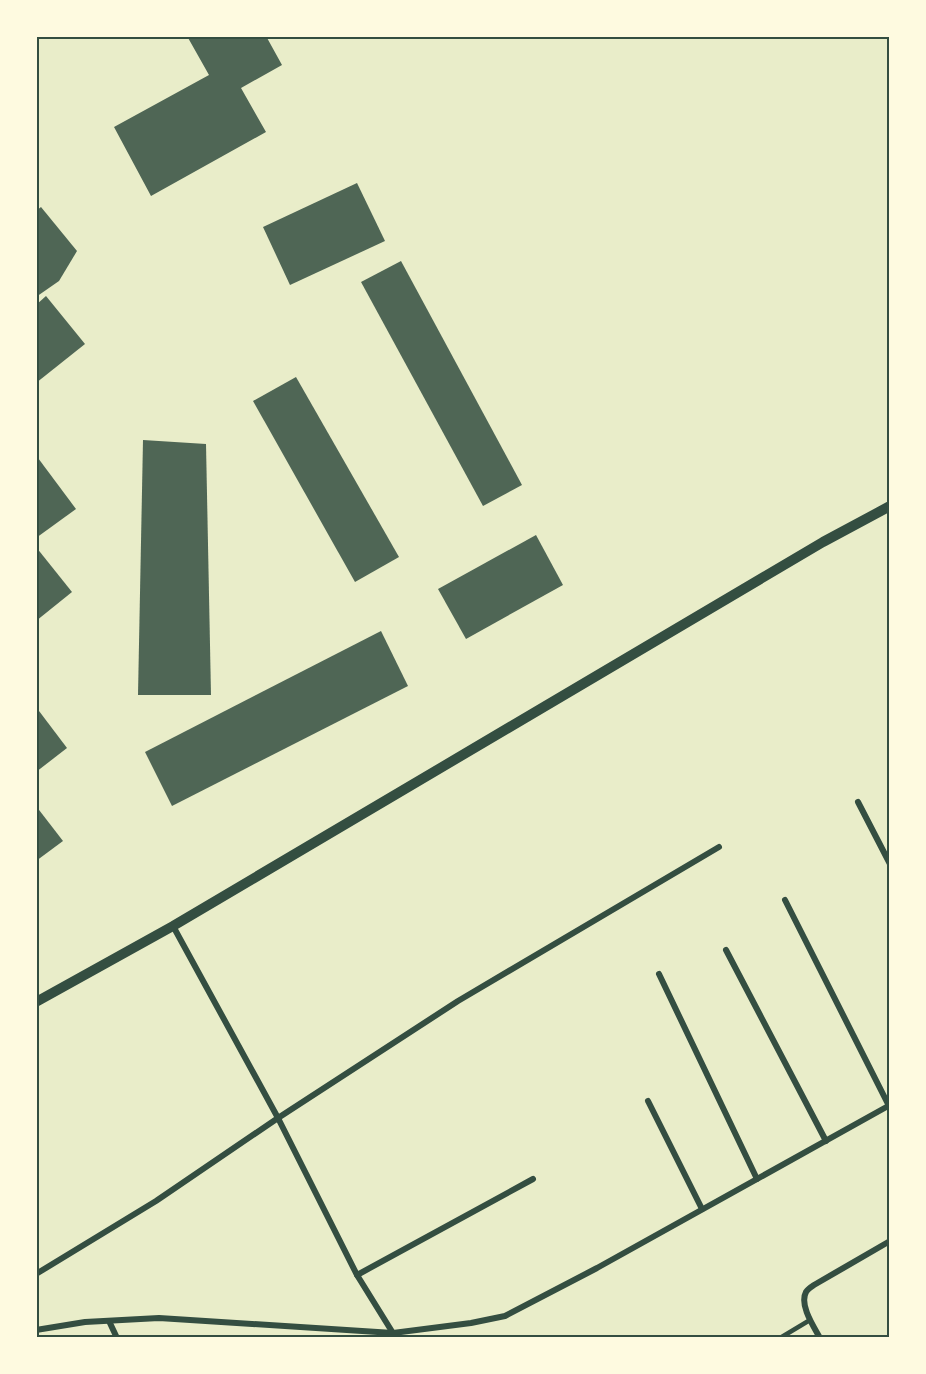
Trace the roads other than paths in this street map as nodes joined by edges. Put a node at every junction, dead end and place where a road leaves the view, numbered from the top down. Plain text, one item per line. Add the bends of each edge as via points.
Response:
1 (890, 506) edge
2 (858, 802) dead end
3 (719, 846) dead end
4 (890, 864) edge
5 (785, 900) dead end
6 (173, 926) junction
7 (726, 950) dead end
8 (659, 974) dead end
9 (36, 1002) edge
10 (648, 1101) dead end
11 (889, 1105) edge
12 (278, 1118) junction
13 (826, 1141) junction
14 (533, 1179) dead end
15 (757, 1179) junction
16 (702, 1209) junction
17 (890, 1241) edge
18 (36, 1274) edge
19 (357, 1275) junction
20 (810, 1320) junction
21 (109, 1321) junction
22 (36, 1330) edge
23 (394, 1335) edge
24 (117, 1338) edge
25 (780, 1338) edge
26 (820, 1338) edge

1 - 6 street
2 - 4 street
3 - 12 street via 458,1001
5 - 11 street
6 - 9 street
6 - 12 street
7 - 13 street
8 - 15 street
10 - 16 street
11 - 13 street
12 - 18 street via 156,1202
12 - 19 street
13 - 15 street
14 - 19 street
15 - 16 street
16 - 23 street via 505,1316
17 - 20 street via 806,1292 804,1302
19 - 23 street
20 - 25 lane
20 - 26 street
21 - 22 street
21 - 23 street via 159,1318
21 - 24 street

